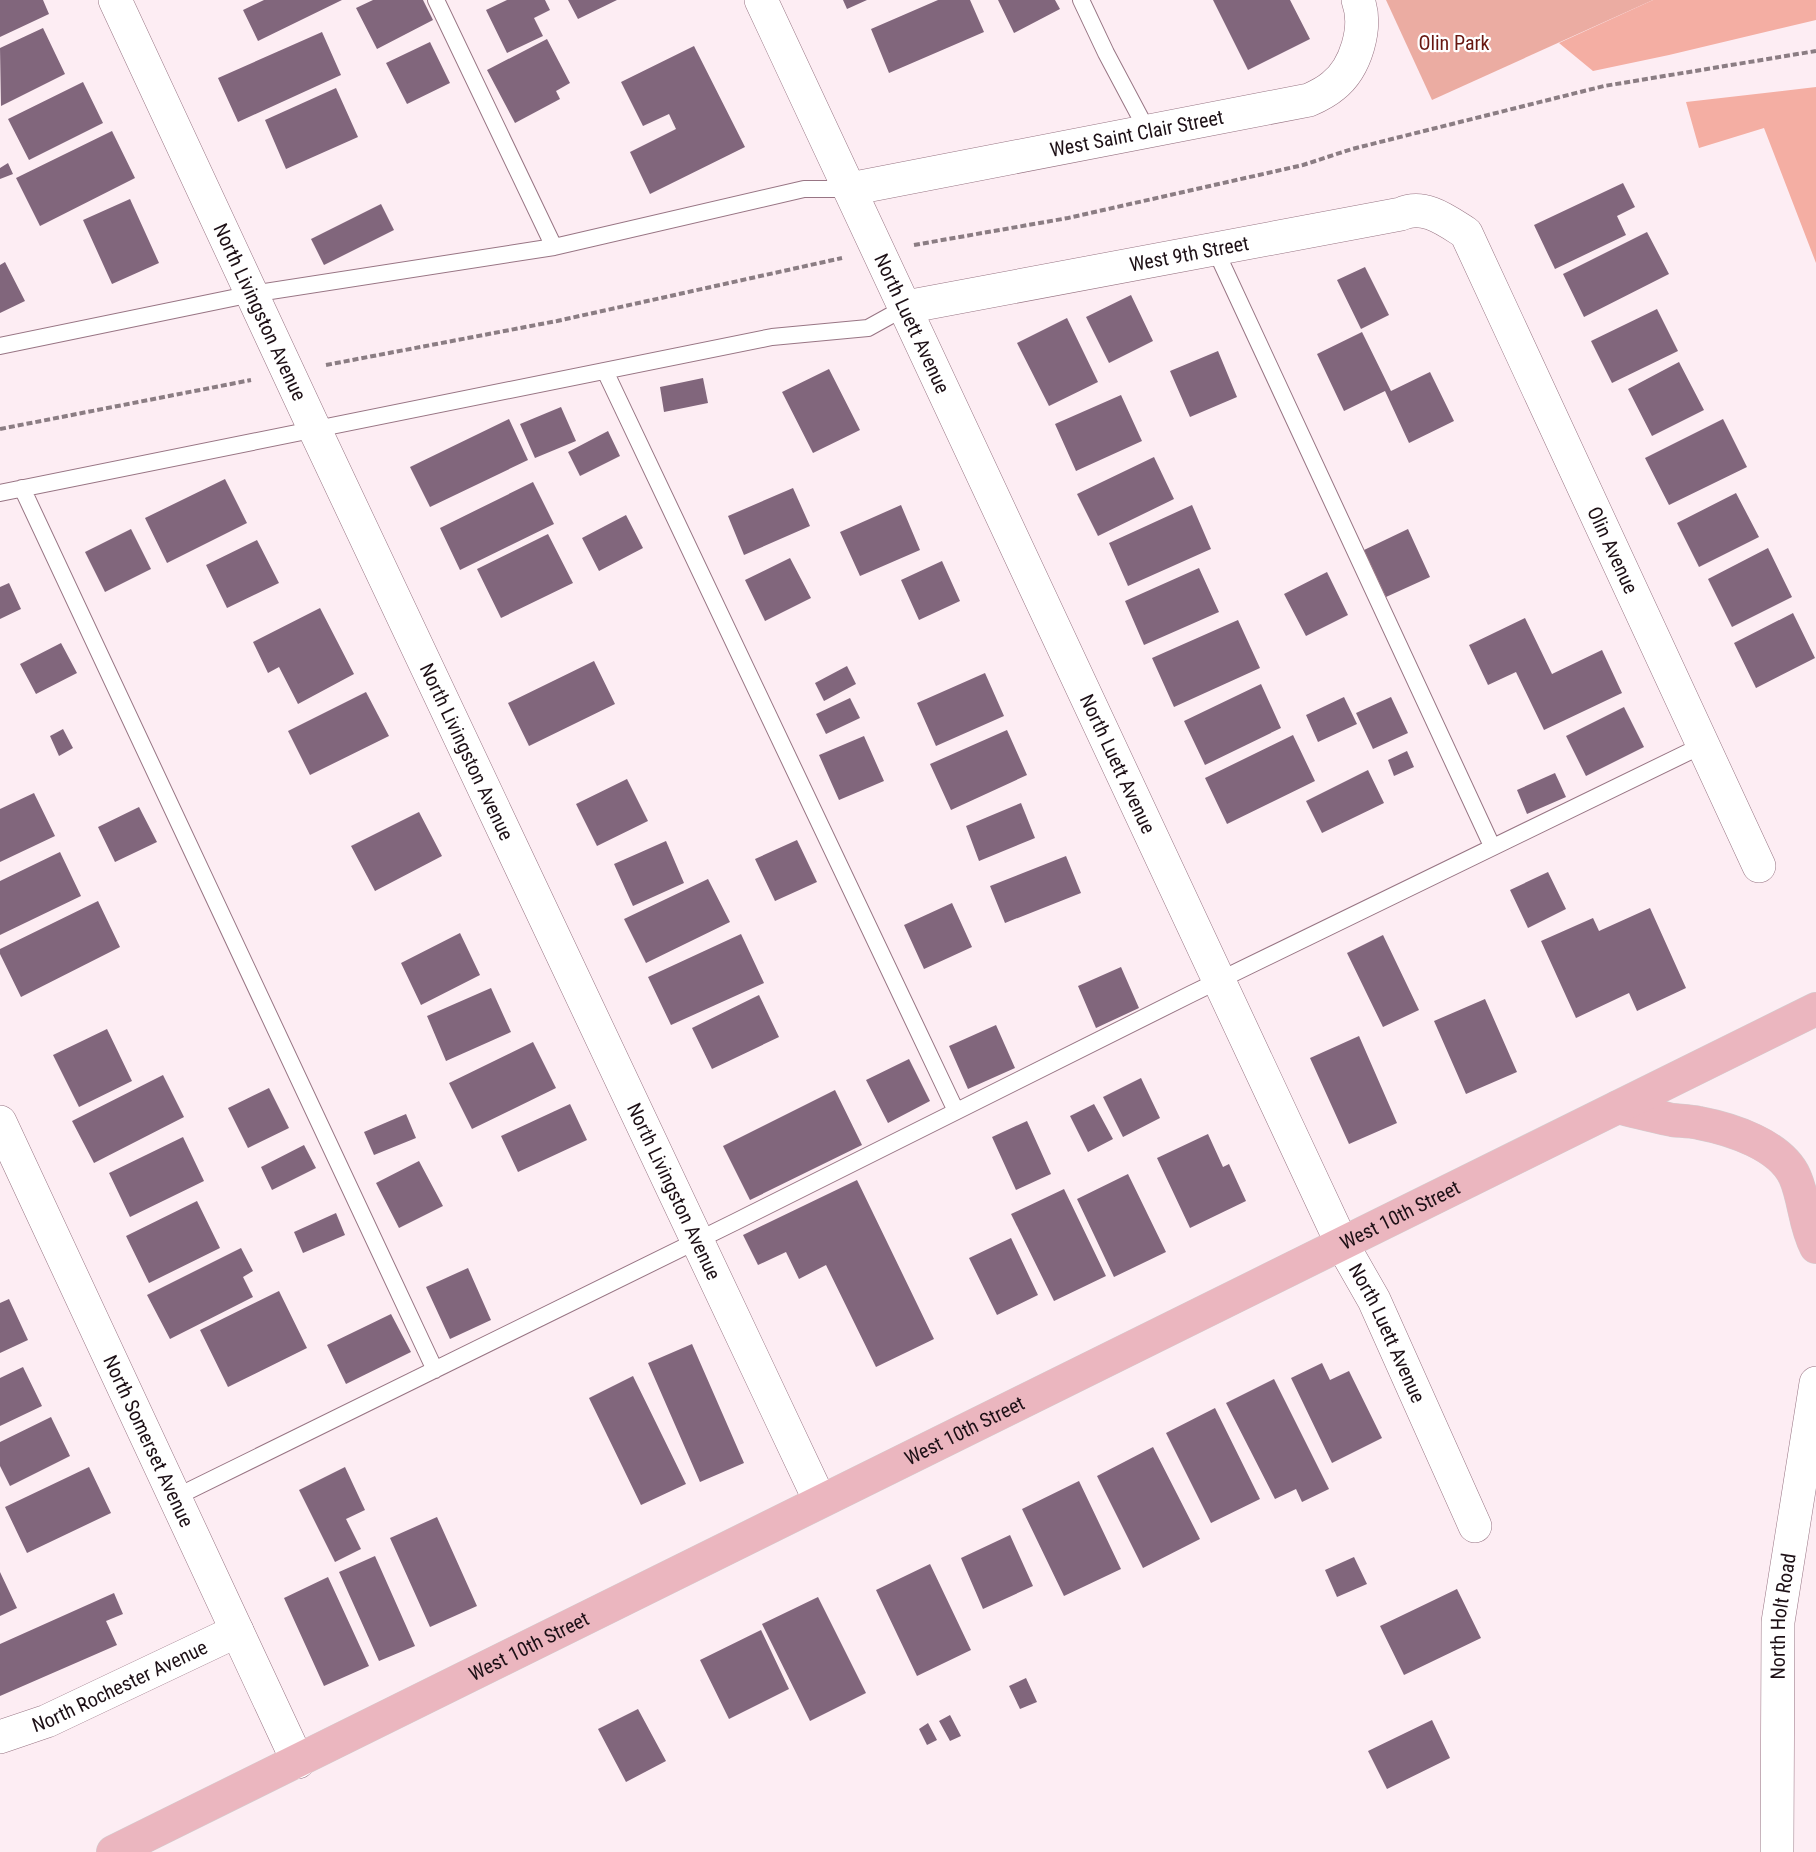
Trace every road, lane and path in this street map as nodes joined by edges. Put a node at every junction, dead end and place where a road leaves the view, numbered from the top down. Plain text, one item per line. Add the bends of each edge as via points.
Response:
1 (115, 0) edge
2 (436, 0) edge
3 (761, 0) edge
4 (1081, 0) edge
5 (1359, 2) edge
6 (1816, 51) edge
7 (1148, 132) junction
8 (850, 189) junction
9 (1466, 232) joint
10 (925, 243) dead end
11 (554, 247) junction
12 (1215, 249) junction
13 (844, 257) dead end
14 (252, 294) junction
15 (906, 307) junction
16 (0, 346) edge
17 (336, 362) dead end
18 (605, 371) junction
19 (258, 379) dead end
20 (0, 429) edge
21 (315, 430) junction
22 (22, 488) junction
23 (0, 493) edge
24 (1703, 745) junction
25 (1492, 846) junction
26 (1759, 867) dead end
27 (1219, 980) junction
28 (1816, 1010) edge
29 (1618, 1107) junction
30 (956, 1111) junction
31 (0, 1122) edge
32 (697, 1240) junction
33 (1342, 1244) junction
34 (1816, 1247) edge
35 (435, 1370) junction
36 (1816, 1383) edge
37 (174, 1498) junction
38 (820, 1501) junction
39 (1475, 1526) dead end
40 (237, 1631) junction
41 (0, 1737) edge
42 (298, 1762) junction
43 (113, 1852) edge
44 (1777, 1852) edge

1 - 14 street, North Livingston Avenue
2 - 11 lane
3 - 8 street, North Luett Avenue
4 - 7 lane
5 - 7 street, West Saint Clair Street via 1360,32 1353,61 1323,94
6 - 10 path via 1604,86 1352,149 1304,165 1068,218
7 - 8 street, West Saint Clair Street
8 - 11 lane via 804,189
8 - 15 street, North Luett Avenue
9 - 12 street, West 9th Street via 1435,214 1409,210
9 - 24 street, Olin Avenue
11 - 14 lane
12 - 15 street, West 9th Street
12 - 25 lane
13 - 17 path via 557,321
14 - 16 lane
14 - 21 street, North Livingston Avenue
15 - 18 lane via 868,328 772,337
15 - 27 street, North Luett Avenue
18 - 21 lane
18 - 30 lane
19 - 20 path
21 - 22 lane
21 - 32 street, North Livingston Avenue
22 - 23 lane
22 - 35 lane
24 - 25 lane
24 - 26 street, Olin Avenue
25 - 27 lane
27 - 30 lane
27 - 33 street, North Luett Avenue
28 - 29 main road, West 10th Street
29 - 33 main road, West 10th Street
29 - 34 main road via 1722,1128 1749,1138 1783,1159 1795,1176 1808,1232
30 - 32 lane
31 - 37 street, North Somerset Avenue
32 - 35 lane
32 - 38 street, North Livingston Avenue
33 - 38 main road, West 10th Street
33 - 39 street, North Luett Avenue via 1374,1300
35 - 37 lane
36 - 44 street, North Holt Road via 1778,1622
37 - 40 street, North Somerset Avenue
38 - 42 main road, West 10th Street
40 - 41 street, North Rochester Avenue via 46,1721
40 - 42 street, North Somerset Avenue
42 - 43 main road, West 10th Street

